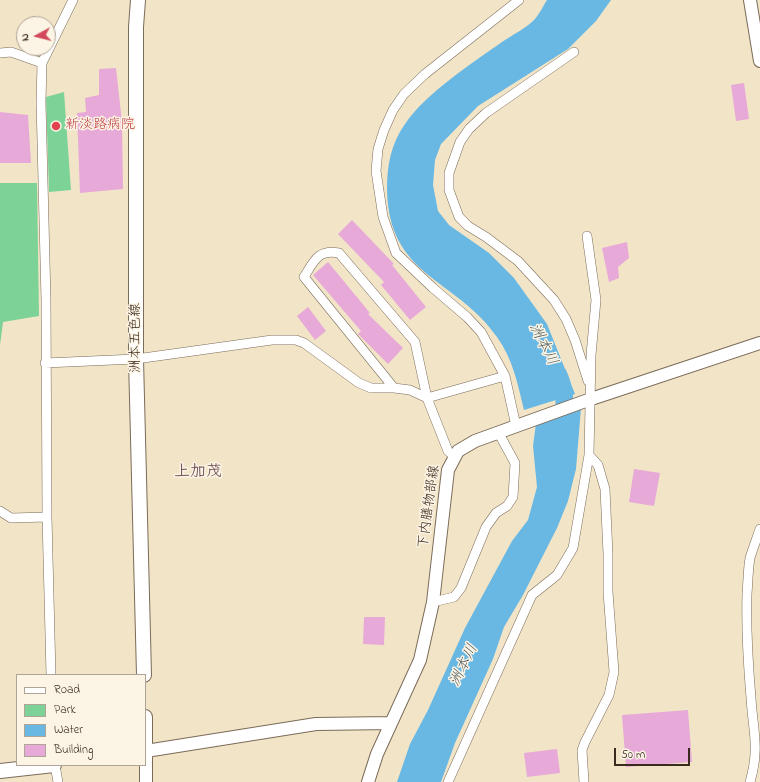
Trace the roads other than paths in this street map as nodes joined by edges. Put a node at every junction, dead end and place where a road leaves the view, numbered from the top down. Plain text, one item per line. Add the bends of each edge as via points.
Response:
1 (72, 0) edge
2 (138, 0) edge
3 (519, 0) edge
4 (750, 0) edge
5 (574, 52) dead end
6 (0, 53) edge
7 (760, 61) edge
8 (42, 63) junction
9 (587, 236) dead end
10 (760, 343) edge
11 (136, 360) junction
12 (45, 363) junction
13 (505, 376) junction
14 (394, 388) junction
15 (588, 397) junction
16 (428, 398) junction
17 (516, 426) junction
18 (498, 432) junction
19 (589, 455) junction
20 (454, 456) junction
21 (0, 512) edge
22 (47, 517) junction
23 (760, 529) edge
24 (432, 602) junction
25 (51, 674) edge
26 (144, 674) edge
27 (756, 704) edge
28 (391, 723) junction
29 (146, 751) edge
30 (46, 766) edge
31 (55, 766) edge
32 (145, 766) edge
33 (0, 771) edge
34 (58, 782) edge
35 (146, 782) edge
36 (368, 782) edge
37 (448, 782) edge
38 (584, 782) edge
39 (750, 782) edge

1 - 8 street
2 - 11 main road, 洲本五色線
3 - 13 street via 425,74 404,94 384,130 378,149 376,171 383,217 396,253 467,317 491,348
4 - 7 main road
5 - 15 street via 486,113 469,129 460,142 449,173 449,190 459,217 518,261 554,300 572,333
6 - 8 street via 11,52
8 - 12 street via 40,102 46,300
9 - 15 street via 596,300
10 - 15 main road, 下内膳物部線
11 - 12 street
11 - 14 street via 272,340 296,340 304,343 359,383 371,388
11 - 26 main road, 洲本五色線
12 - 22 street
13 - 16 street
13 - 17 street
14 - 16 street via 410,390
14 - 16 street via 304,277 317,257 329,251 339,253 415,342
15 - 17 main road, 下内膳物部線
15 - 19 street
16 - 20 street via 448,451
17 - 18 main road, 下内膳物部線
18 - 20 main road, 下内膳物部線 via 464,446
18 - 24 street via 515,463 514,497 486,526 461,588 454,597
19 - 37 street via 573,548 557,576 532,595
19 - 38 street via 598,465 605,490 608,592 614,672 609,695 582,750
20 - 24 main road, 下内膳物部線 via 448,470
21 - 22 street via 11,518
22 - 25 street
23 - 27 street via 750,559 747,588 746,633
24 - 28 main road, 下内膳物部線 via 420,660
27 - 39 street via 758,752
28 - 29 main road via 316,724
28 - 36 main road, 下内膳物部線
30 - 33 main road
31 - 34 street
32 - 35 main road

